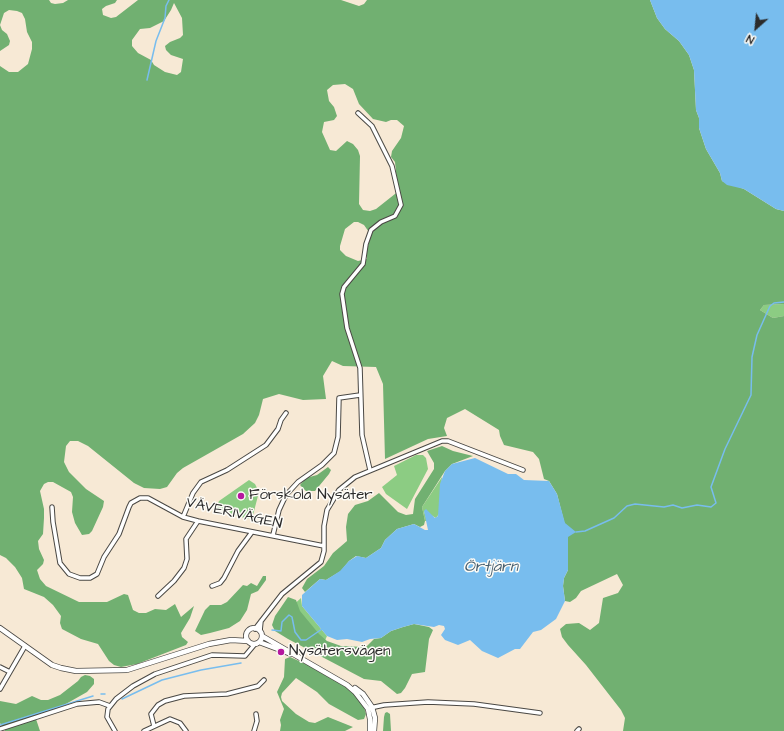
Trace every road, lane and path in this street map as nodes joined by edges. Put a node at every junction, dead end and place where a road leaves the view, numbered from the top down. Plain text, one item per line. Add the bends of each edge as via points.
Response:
1 (358, 112) dead end
2 (360, 395) junction
3 (286, 413) dead end
4 (370, 470) junction
5 (523, 470) dead end
6 (52, 507) dead end
7 (183, 517) junction
8 (198, 521) junction
9 (252, 532) junction
10 (273, 535) junction
11 (324, 546) junction
12 (212, 586) dead end
13 (158, 596) dead end
14 (261, 621) junction
15 (0, 628) edge
16 (255, 629) junction
17 (260, 631) junction
18 (247, 633) junction
19 (262, 636) junction
20 (231, 640) junction
21 (249, 642) junction
22 (257, 643) junction
23 (25, 646) junction
24 (249, 651) junction
25 (294, 655) junction
26 (0, 667) edge
27 (10, 672) junction
28 (264, 680) dead end
29 (0, 689) edge
30 (110, 706) junction
31 (370, 708) junction
32 (540, 713) dead end
33 (256, 714) dead end
34 (154, 726) junction
35 (0, 729) edge
36 (112, 730) edge
37 (144, 731) edge
38 (186, 731) edge
39 (254, 731) edge
40 (370, 731) edge
41 (374, 731) edge

1 - 2 street via 372,126 392,166 401,205 395,216 371,230 363,264 342,290 345,318 360,368
2 - 4 street via 363,445
2 - 10 street via 339,398 338,437 334,453 286,495 279,510
3 - 7 street via 266,445 227,470 201,482 193,493
4 - 5 street via 442,441 448,441
4 - 11 street via 346,483 330,503 324,526
6 - 7 street, VÄVERIVÄGEN via 57,551 62,568 73,576 85,578 97,574 104,557 119,534 131,502 148,498
7 - 8 street, VÄVERIVÄGEN
8 - 9 street, VÄVERIVÄGEN
8 - 13 street via 186,539 187,559 184,568
9 - 10 street, VÄVERIVÄGEN
9 - 12 street via 224,578
10 - 11 street, VÄVERIVÄGEN
11 - 14 street via 321,562 282,594
14 - 16 street
14 - 17 street
15 - 23 street
16 - 17 street
16 - 18 street
17 - 19 street
18 - 20 street
18 - 21 street
19 - 22 street
19 - 25 street
20 - 21 street
20 - 23 street via 209,644 127,670 89,671 58,667
21 - 22 street
21 - 24 street
22 - 24 street
22 - 25 street
23 - 27 street
24 - 30 street via 240,657 220,654 155,674 133,686
25 - 31 street via 362,694
26 - 27 street
27 - 29 street
28 - 34 street via 258,686 227,694 184,696 165,701 151,714
30 - 35 street via 99,702 77,704
30 - 36 street via 107,717
31 - 32 street via 428,702 474,704
31 - 40 street
31 - 41 street via 374,718
33 - 39 street
34 - 37 street
34 - 38 street via 170,719 180,723

